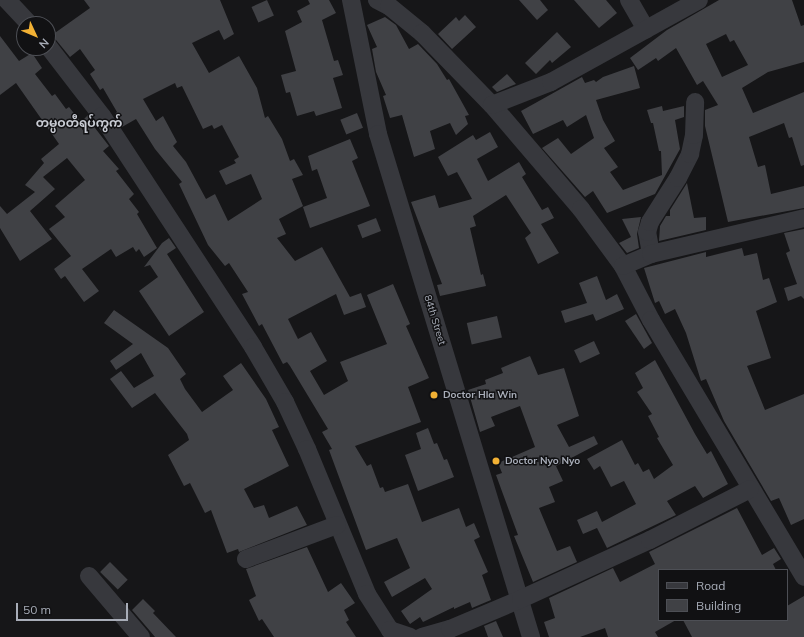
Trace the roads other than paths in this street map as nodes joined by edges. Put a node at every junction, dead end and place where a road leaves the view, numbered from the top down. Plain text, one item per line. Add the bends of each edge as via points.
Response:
1 (7, 0) edge
2 (351, 0) edge
3 (378, 0) edge
4 (629, 0) edge
5 (699, 0) edge
6 (22, 16) edge
7 (646, 30) junction
8 (56, 56) edge
9 (695, 102) dead end
10 (492, 105) junction
11 (804, 218) edge
12 (651, 254) junction
13 (623, 266) junction
14 (750, 489) junction
15 (337, 525) junction
16 (246, 559) dead end
17 (89, 576) dead end
18 (804, 577) edge
19 (521, 599) junction
20 (140, 637) edge
21 (410, 637) edge
22 (422, 637) edge
23 (532, 637) edge

1 - 6 street
2 - 19 street, 84th Street via 378,134
3 - 10 street via 422,33
4 - 7 street
5 - 7 street
7 - 10 street via 551,82
8 - 15 street via 102,116 253,347 285,402
9 - 12 street via 694,135 690,154 650,222 648,232
10 - 13 street via 581,209
11 - 12 street
12 - 13 street
13 - 14 street via 651,320
14 - 18 street
14 - 19 street via 650,540
15 - 16 street
15 - 21 street via 367,594 386,624 390,630
17 - 20 street
19 - 22 street via 450,629
19 - 23 street, 84th Street

